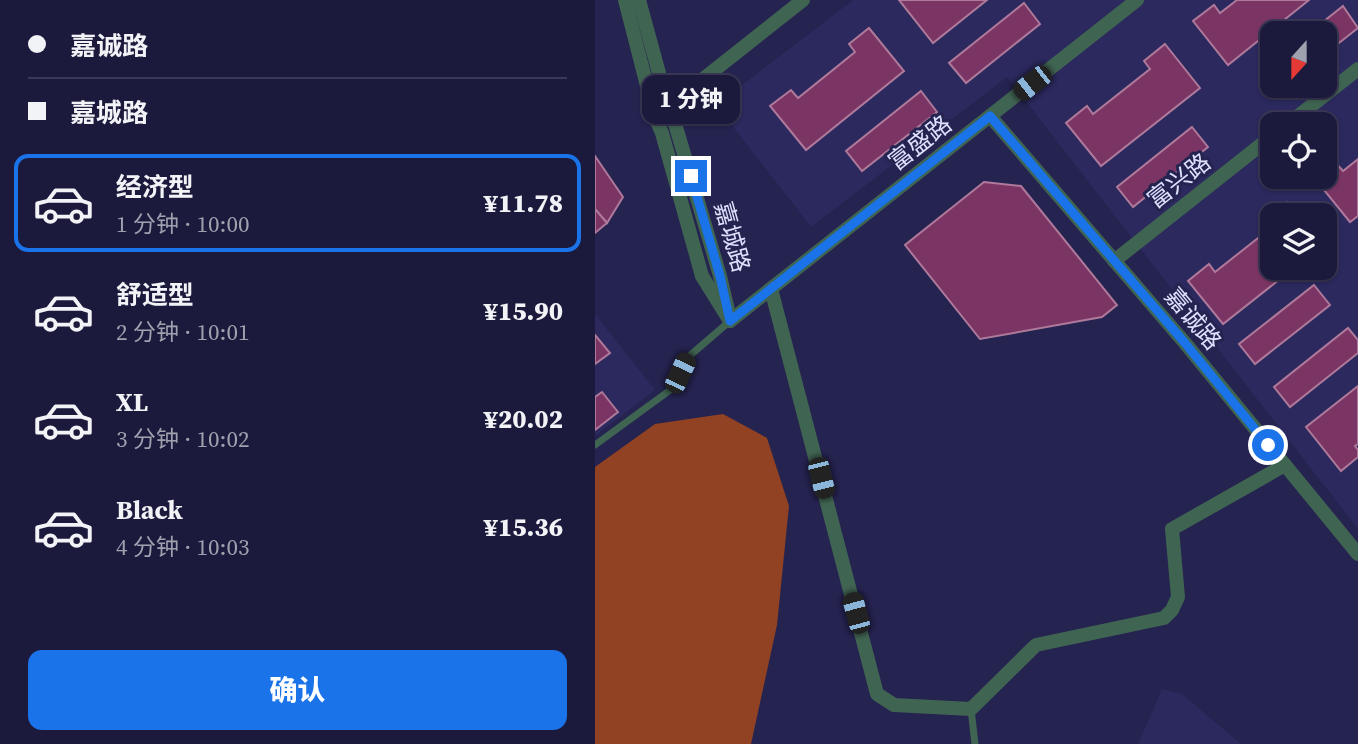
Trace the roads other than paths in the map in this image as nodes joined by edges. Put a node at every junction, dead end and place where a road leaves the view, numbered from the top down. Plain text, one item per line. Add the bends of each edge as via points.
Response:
1 (625, 0) edge
2 (639, 0) edge
3 (803, 0) edge
4 (1137, 0) edge
5 (1358, 69) edge
6 (668, 106) junction
7 (1303, 112) edge
8 (990, 116) junction
9 (655, 117) junction
10 (1260, 145) edge
11 (1114, 261) junction
12 (771, 289) junction
13 (730, 321) junction
14 (595, 445) edge
15 (1285, 465) junction
16 (1356, 547) edge
17 (971, 709) junction
18 (975, 744) edge

1 - 9 street, 嘉城路
2 - 6 street, 嘉城路
3 - 6 street
4 - 8 street, 富盛路
5 - 7 street
6 - 9 street
6 - 13 street, 嘉城路
8 - 11 street, 嘉诚路
8 - 12 street, 富盛路
9 - 13 street, 嘉城路 via 702,276
10 - 11 street, 富兴路
11 - 15 street, 嘉诚路
12 - 13 street, 富盛路
12 - 17 street via 877,694 894,705
13 - 14 lane via 687,358 673,388
15 - 16 street, 嘉诚路
15 - 17 street via 1172,529 1178,597 1164,618 1037,645
17 - 18 lane

